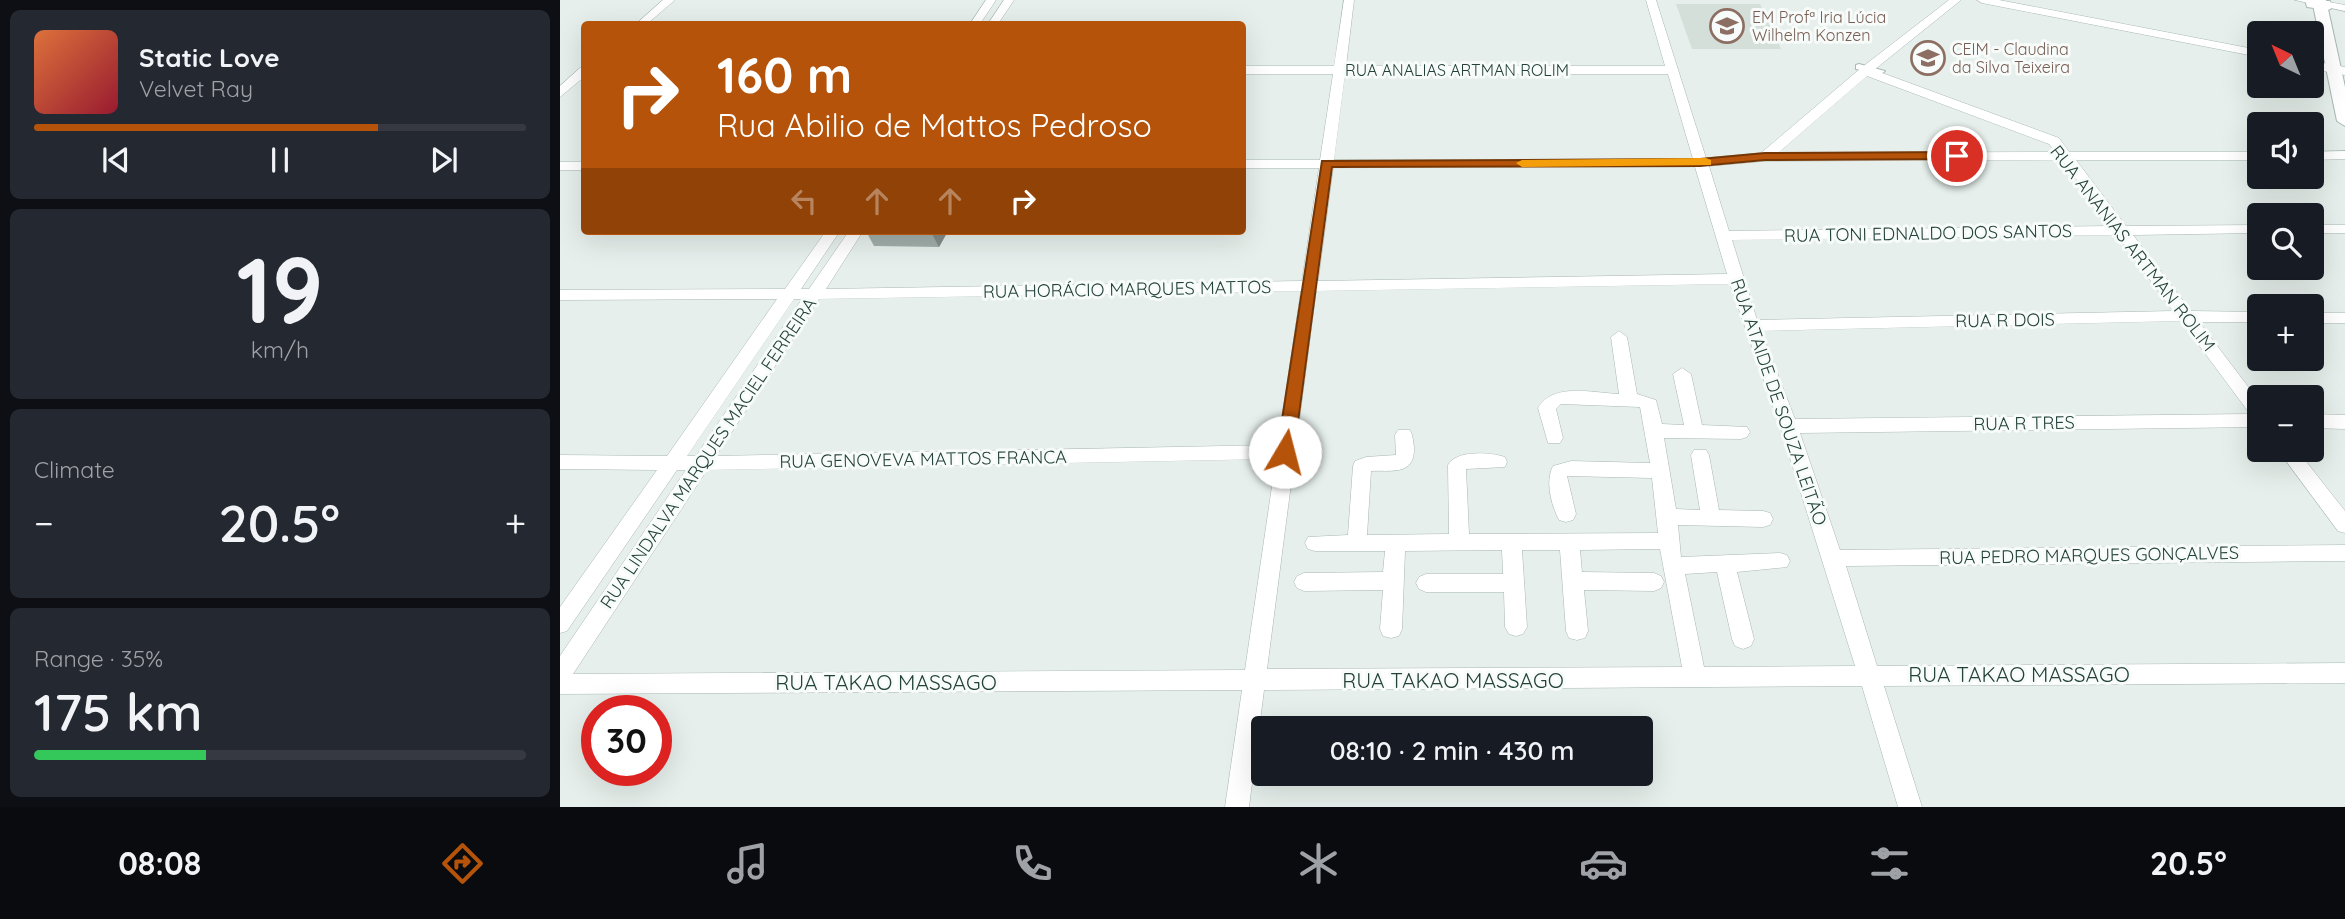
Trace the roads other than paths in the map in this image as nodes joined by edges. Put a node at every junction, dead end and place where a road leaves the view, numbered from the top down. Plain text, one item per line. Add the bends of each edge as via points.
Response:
1 (670, 0) edge
2 (991, 0) edge
3 (1009, 0) edge
4 (1349, 0) edge
5 (1651, 0) edge
6 (1956, 0) edge
7 (1982, 0) edge
8 (2316, 3) edge
9 (2345, 8) edge
10 (645, 21) edge
11 (977, 21) edge
12 (995, 21) edge
13 (2247, 52) edge
14 (2327, 67) edge
15 (1339, 68) junction
16 (1868, 69) junction
17 (1672, 70) junction
18 (1246, 71) edge
19 (560, 72) edge
20 (581, 72) edge
21 (581, 75) edge
22 (560, 93) edge
23 (2344, 120) edge
24 (2067, 156) junction
25 (2247, 156) edge
26 (2324, 156) edge
27 (2345, 156) edge
28 (1765, 157) junction
29 (1700, 163) junction
30 (1246, 164) edge
31 (1326, 164) junction
32 (560, 166) edge
33 (581, 166) edge
34 (2247, 229) edge
35 (2324, 229) edge
36 (2345, 229) edge
37 (2119, 230) junction
38 (830, 235) edge
39 (853, 235) edge
40 (1723, 236) junction
41 (1736, 279) junction
42 (1309, 286) junction
43 (789, 294) junction
44 (814, 294) junction
45 (560, 295) edge
46 (2186, 316) junction
47 (2247, 317) edge
48 (2324, 317) edge
49 (2345, 318) edge
50 (1751, 326) junction
51 (1619, 337) dead end
52 (1682, 374) dead end
53 (2247, 397) edge
54 (1629, 401) junction
55 (2247, 420) edge
56 (2324, 421) edge
57 (2345, 422) edge
58 (1789, 426) junction
59 (1654, 432) junction
60 (1695, 432) junction
61 (1741, 432) dead end
62 (1404, 435) dead end
63 (1554, 438) dead end
64 (1285, 452) junction
65 (1700, 456) dead end
66 (560, 462) edge
67 (1498, 462) dead end
68 (2296, 462) edge
69 (671, 463) junction
70 (701, 463) junction
71 (1660, 471) junction
72 (1566, 514) dead end
73 (1668, 517) junction
74 (1711, 518) junction
75 (1763, 519) dead end
76 (2345, 525) edge
77 (1668, 541) junction
78 (1512, 542) junction
79 (1569, 542) junction
80 (1315, 543) dead end
81 (1357, 543) junction
82 (1395, 543) junction
83 (1459, 543) junction
84 (2345, 553) edge
85 (1833, 558) junction
86 (1780, 561) dead end
87 (1726, 564) junction
88 (1675, 566) junction
89 (1393, 581) junction
90 (1573, 581) junction
91 (1304, 582) dead end
92 (1654, 582) dead end
93 (1426, 583) dead end
94 (1514, 583) junction
95 (560, 624) edge
96 (1516, 627) dead end
97 (1391, 629) dead end
98 (1577, 631) dead end
99 (1743, 639) dead end
100 (2345, 673) edge
101 (1869, 674) junction
102 (560, 675) edge
103 (1695, 679) junction
104 (1254, 681) junction
105 (560, 684) edge
106 (1910, 805) edge
107 (1237, 807) edge

1 - 10 street
2 - 11 street
3 - 12 street
4 - 15 street
5 - 17 street, RUA ATAIDE DE SOUZA LEITÃO
6 - 16 street
7 - 13 street
8 - 9 street
8 - 14 street
14 - 23 street
15 - 17 street, RUA ANALIAS ARTMAN ROLIM
15 - 18 street, RUA ANALIAS ARTMAN ROLIM
15 - 31 street
16 - 24 street, RUA ANANIAS ARTMAN ROLIM via 2054,141
16 - 28 street
17 - 29 street, RUA ATAIDE DE SOUZA LEITÃO
19 - 20 street
21 - 22 street
24 - 25 street
24 - 28 street
24 - 37 street, RUA ANANIAS ARTMAN ROLIM
26 - 27 street
28 - 29 street
29 - 31 street
29 - 40 street, RUA ATAIDE DE SOUZA LEITÃO
30 - 31 street
31 - 42 street
32 - 33 street
34 - 37 street, RUA TONI EDNALDO DOS SANTOS
35 - 36 street
37 - 40 street, RUA TONI EDNALDO DOS SANTOS
37 - 46 street, RUA ANANIAS ARTMAN ROLIM
38 - 43 street
39 - 44 street, RUA LINDALVA MARQUES MACIEL FERREIRA
40 - 41 street, RUA ATAIDE DE SOUZA LEITÃO
41 - 42 street, RUA HORÁCIO MARQUES MATTOS
41 - 50 street, RUA ATAIDE DE SOUZA LEITÃO
42 - 44 street, RUA HORÁCIO MARQUES MATTOS
42 - 64 street
43 - 44 street, RUA HORÁCIO MARQUES MATTOS
43 - 45 street, RUA HORÁCIO MARQUES MATTOS
43 - 69 street
44 - 70 street, RUA LINDALVA MARQUES MACIEL FERREIRA
46 - 47 street, RUA R DOIS
46 - 50 street, RUA R DOIS
46 - 53 street, RUA ANANIAS ARTMAN ROLIM
48 - 49 street
50 - 58 street, RUA ATAIDE DE SOUZA LEITÃO
51 - 54 street
52 - 60 street
54 - 59 street via 1650,405
54 - 63 street via 1552,401 1547,408
55 - 58 street, RUA R TRES
56 - 57 street
58 - 85 street, RUA ATAIDE DE SOUZA LEITÃO
59 - 60 street
59 - 71 street
60 - 61 street
62 - 81 street via 1405,459 1401,462 1362,466
64 - 70 street, RUA GENOVEVA MATTOS FRANCA
64 - 104 street
65 - 74 street
66 - 69 street, RUA GENOVEVA MATTOS FRANCA
67 - 83 street via 1457,465
68 - 76 street
69 - 70 street, RUA GENOVEVA MATTOS FRANCA
69 - 95 street
70 - 102 street, RUA LINDALVA MARQUES MACIEL FERREIRA
71 - 72 street via 1560,471 1557,479
71 - 73 street
73 - 74 street
73 - 77 street
74 - 75 street
77 - 79 street
77 - 88 street
78 - 79 street
78 - 83 street
78 - 94 street
79 - 90 street
80 - 81 street
81 - 82 street
82 - 83 street
82 - 89 street
84 - 85 street, RUA PEDRO MARQUES GONÇALVES
85 - 101 street, RUA ATAIDE DE SOUZA LEITÃO
86 - 87 street
87 - 88 street
87 - 99 street
88 - 103 street
89 - 91 street
89 - 97 street
90 - 92 street
90 - 98 street
93 - 94 street
94 - 96 street
100 - 101 street, RUA TAKAO MASSAGO
101 - 103 street, RUA TAKAO MASSAGO
101 - 106 street, RUA ATAIDE DE SOUZA LEITÃO
103 - 104 street, RUA TAKAO MASSAGO
104 - 105 street, RUA TAKAO MASSAGO
104 - 107 street

